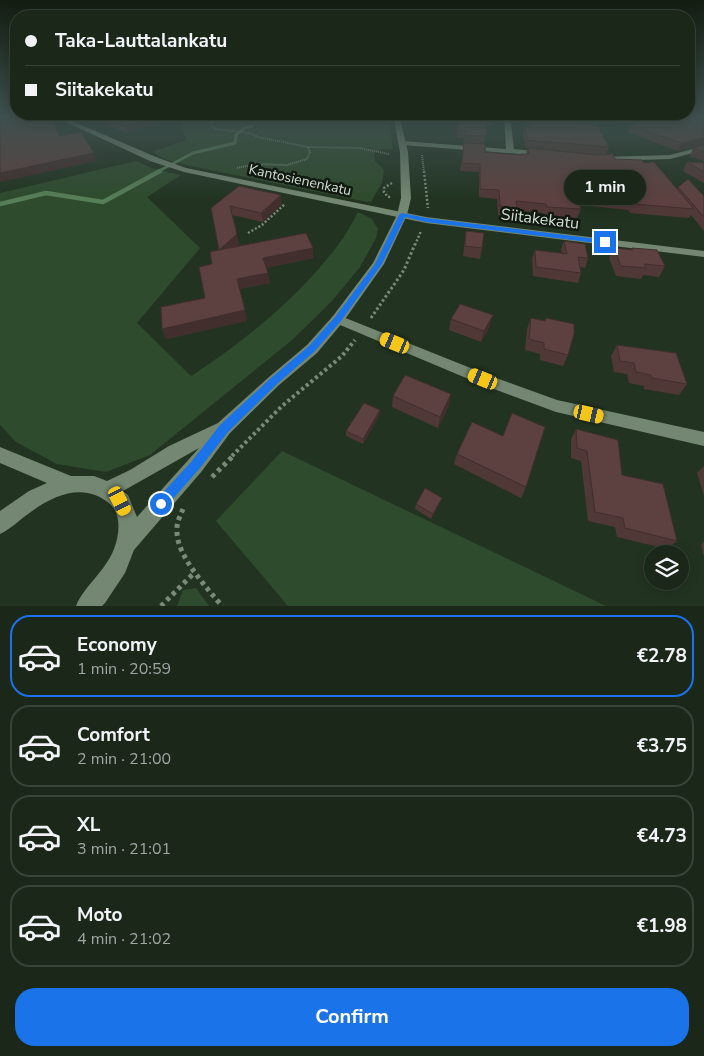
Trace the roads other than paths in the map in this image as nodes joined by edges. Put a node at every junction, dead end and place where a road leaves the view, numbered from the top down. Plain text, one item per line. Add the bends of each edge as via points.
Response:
1 (118, 143) edge
2 (403, 143) edge
3 (407, 143) edge
4 (509, 143) edge
5 (704, 148) edge
6 (510, 150) junction
7 (554, 155) edge
8 (594, 159) edge
9 (402, 215) junction
10 (704, 254) edge
11 (338, 319) junction
12 (224, 428) junction
13 (704, 439) edge
14 (0, 455) edge
15 (71, 485) junction
16 (107, 490) junction
17 (0, 524) edge
18 (126, 544) junction
19 (96, 602) edge

1 - 9 street, Kantosienenkatu via 184,170
2 - 9 street via 406,198
3 - 6 street
4 - 6 street
5 - 8 street via 670,157
6 - 7 street
9 - 10 street, Siitakekatu
9 - 11 street via 378,264
11 - 12 street via 312,349
11 - 13 street via 474,376 556,406
12 - 16 street via 175,451
12 - 18 street
14 - 15 street
15 - 16 street via 91,485
15 - 17 street via 31,500
16 - 18 street via 120,501 126,512
18 - 19 street via 117,569

